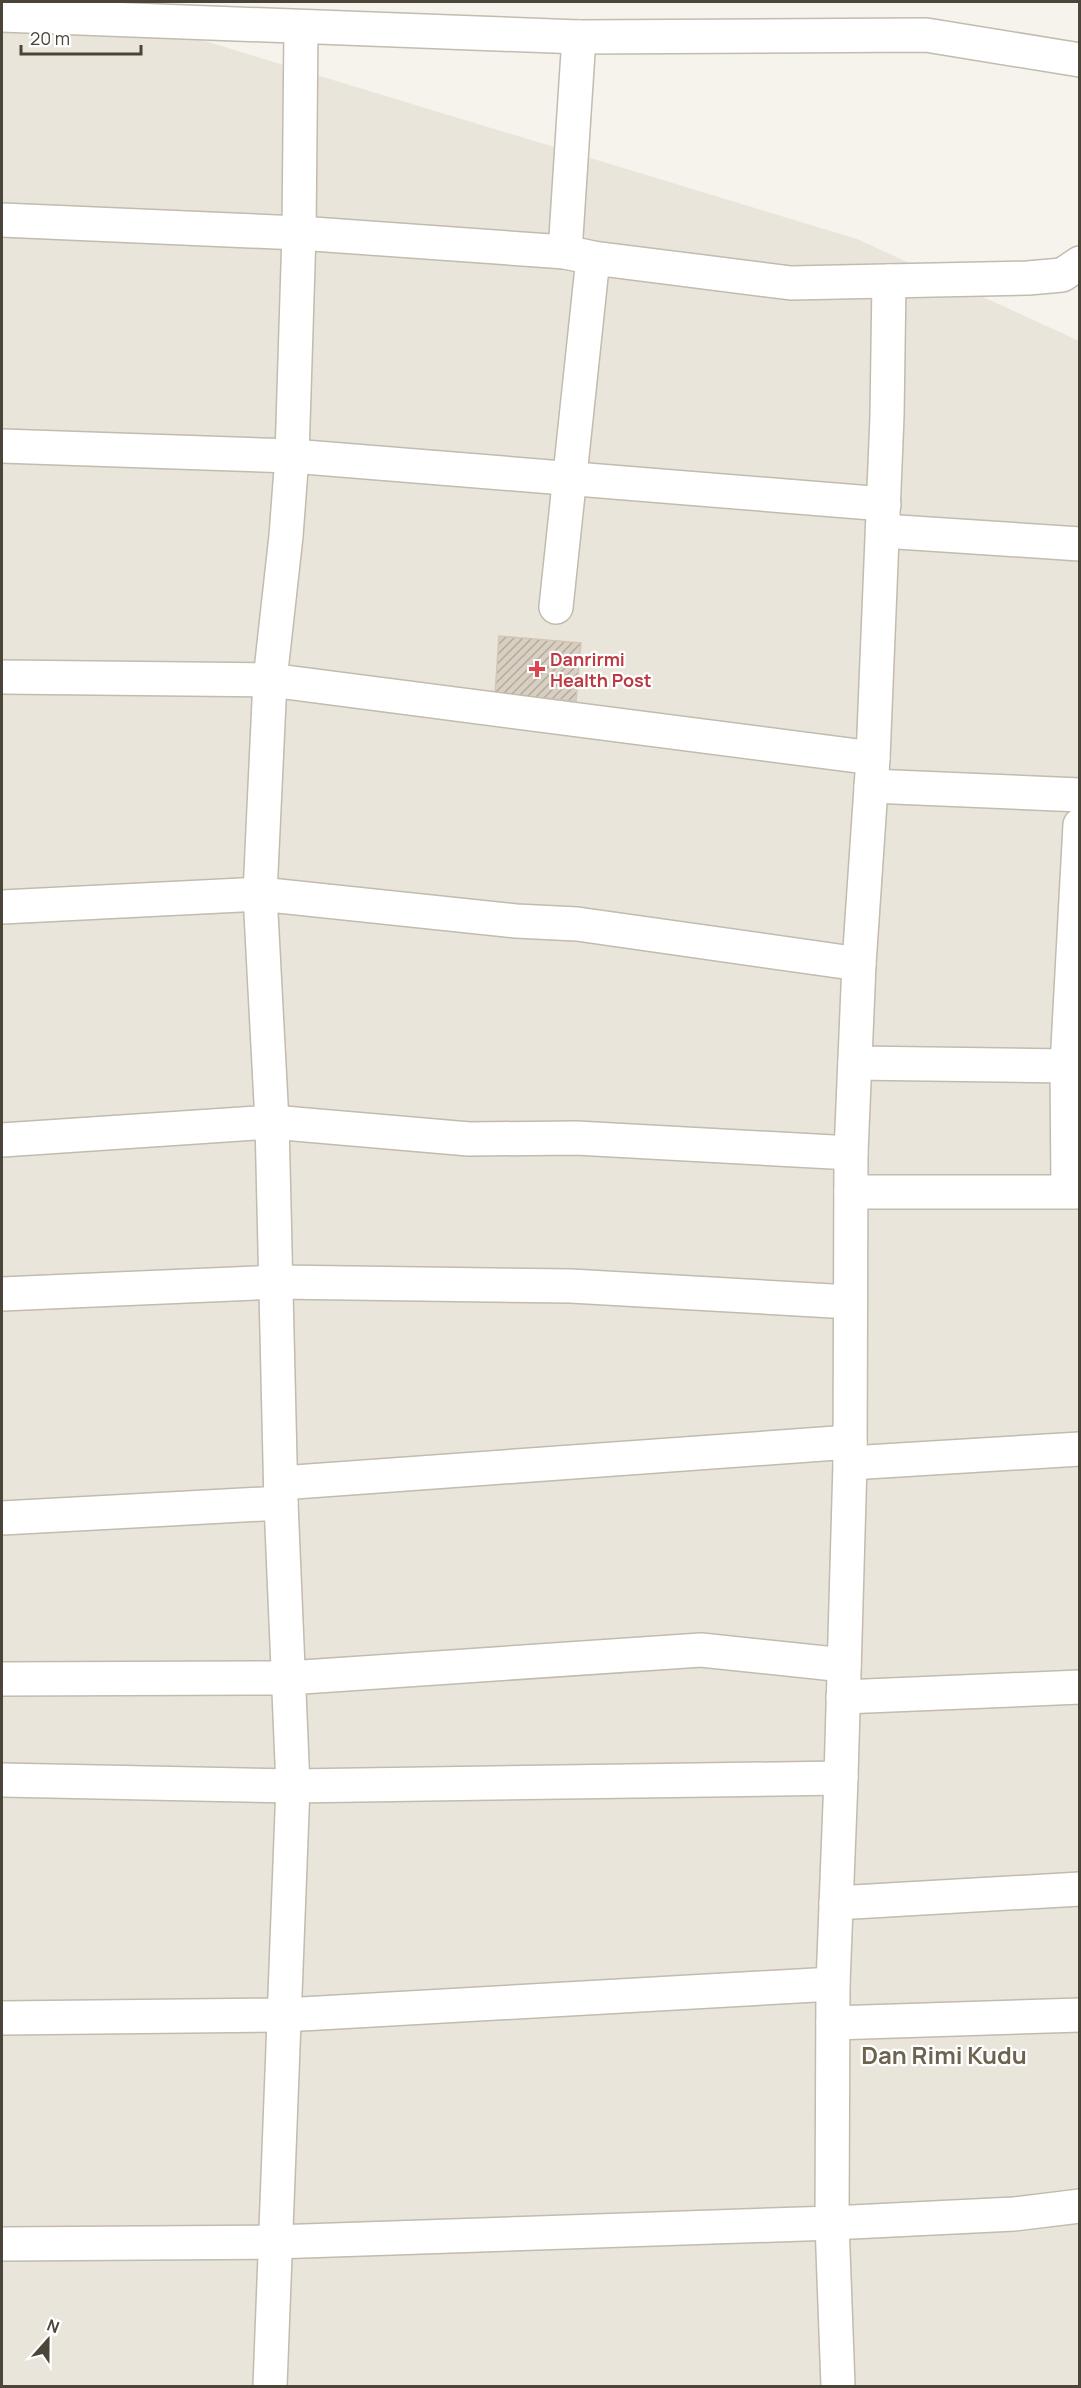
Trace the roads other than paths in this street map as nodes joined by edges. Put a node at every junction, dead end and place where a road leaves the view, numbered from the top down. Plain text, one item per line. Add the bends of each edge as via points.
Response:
1 (2, 15) edge
2 (301, 27) junction
3 (579, 37) junction
4 (1080, 60) edge
5 (2, 219) edge
6 (299, 233) junction
7 (579, 255) junction
8 (1074, 272) edge
9 (889, 281) junction
10 (2, 446) edge
11 (292, 456) junction
12 (569, 480) junction
13 (883, 517) junction
14 (1080, 544) edge
15 (556, 608) dead end
16 (2, 677) edge
17 (270, 680) junction
18 (872, 772) junction
19 (1080, 795) edge
20 (1080, 825) edge
21 (260, 894) junction
22 (2, 907) edge
23 (859, 963) junction
24 (1075, 997) edge
25 (855, 1063) junction
26 (1067, 1066) junction
27 (272, 1122) junction
28 (2, 1140) edge
29 (851, 1153) junction
30 (1074, 1191) edge
31 (851, 1192) junction
32 (277, 1282) junction
33 (2, 1294) edge
34 (850, 1302) junction
35 (1080, 1449) edge
36 (850, 1452) junction
37 (281, 1493) junction
38 (2, 1518) edge
39 (288, 1678) junction
40 (2, 1679) edge
41 (843, 1681) junction
42 (1080, 1687) edge
43 (841, 1778) junction
44 (2, 1780) edge
45 (293, 1786) junction
46 (1080, 1889) edge
47 (836, 1903) junction
48 (833, 1984) junction
49 (284, 2015) junction
50 (1080, 2015) edge
51 (2, 2018) edge
52 (832, 2022) junction
53 (1080, 2206) edge
54 (832, 2223) junction
55 (274, 2242) junction
56 (2, 2244) edge
57 (270, 2386) edge
58 (838, 2386) edge

1 - 2 street
2 - 3 street
2 - 6 street
3 - 4 street via 926,35
3 - 7 street
5 - 6 street
6 - 7 street
6 - 11 street
7 - 9 street via 791,283
7 - 12 street
8 - 9 street via 1028,278
9 - 13 street
10 - 11 street
11 - 12 street
11 - 17 street
12 - 13 street
12 - 15 street
13 - 14 street
13 - 18 street
16 - 17 street
17 - 18 street
17 - 21 street
18 - 19 street
18 - 23 street
20 - 24 street
21 - 22 street
21 - 23 street via 577,924
21 - 27 street
23 - 25 street
24 - 26 street
25 - 26 street
25 - 29 street
26 - 30 street
27 - 28 street
27 - 29 street via 469,1139 576,1138
27 - 32 street
29 - 31 street
30 - 31 street
31 - 34 street
32 - 33 street
32 - 34 street via 551,1286
32 - 37 street
34 - 36 street
35 - 36 street
36 - 37 street
36 - 41 street
37 - 38 street
37 - 39 street
39 - 40 street
39 - 41 street via 701,1650
39 - 45 street
41 - 42 street
41 - 43 street
43 - 45 street
43 - 47 street
44 - 45 street
45 - 49 street
46 - 47 street
47 - 48 street
48 - 49 street
48 - 52 street
49 - 51 street
49 - 55 street
50 - 52 street
52 - 54 street
53 - 54 street via 1014,2214
54 - 55 street
54 - 58 street
55 - 56 street
55 - 57 street

